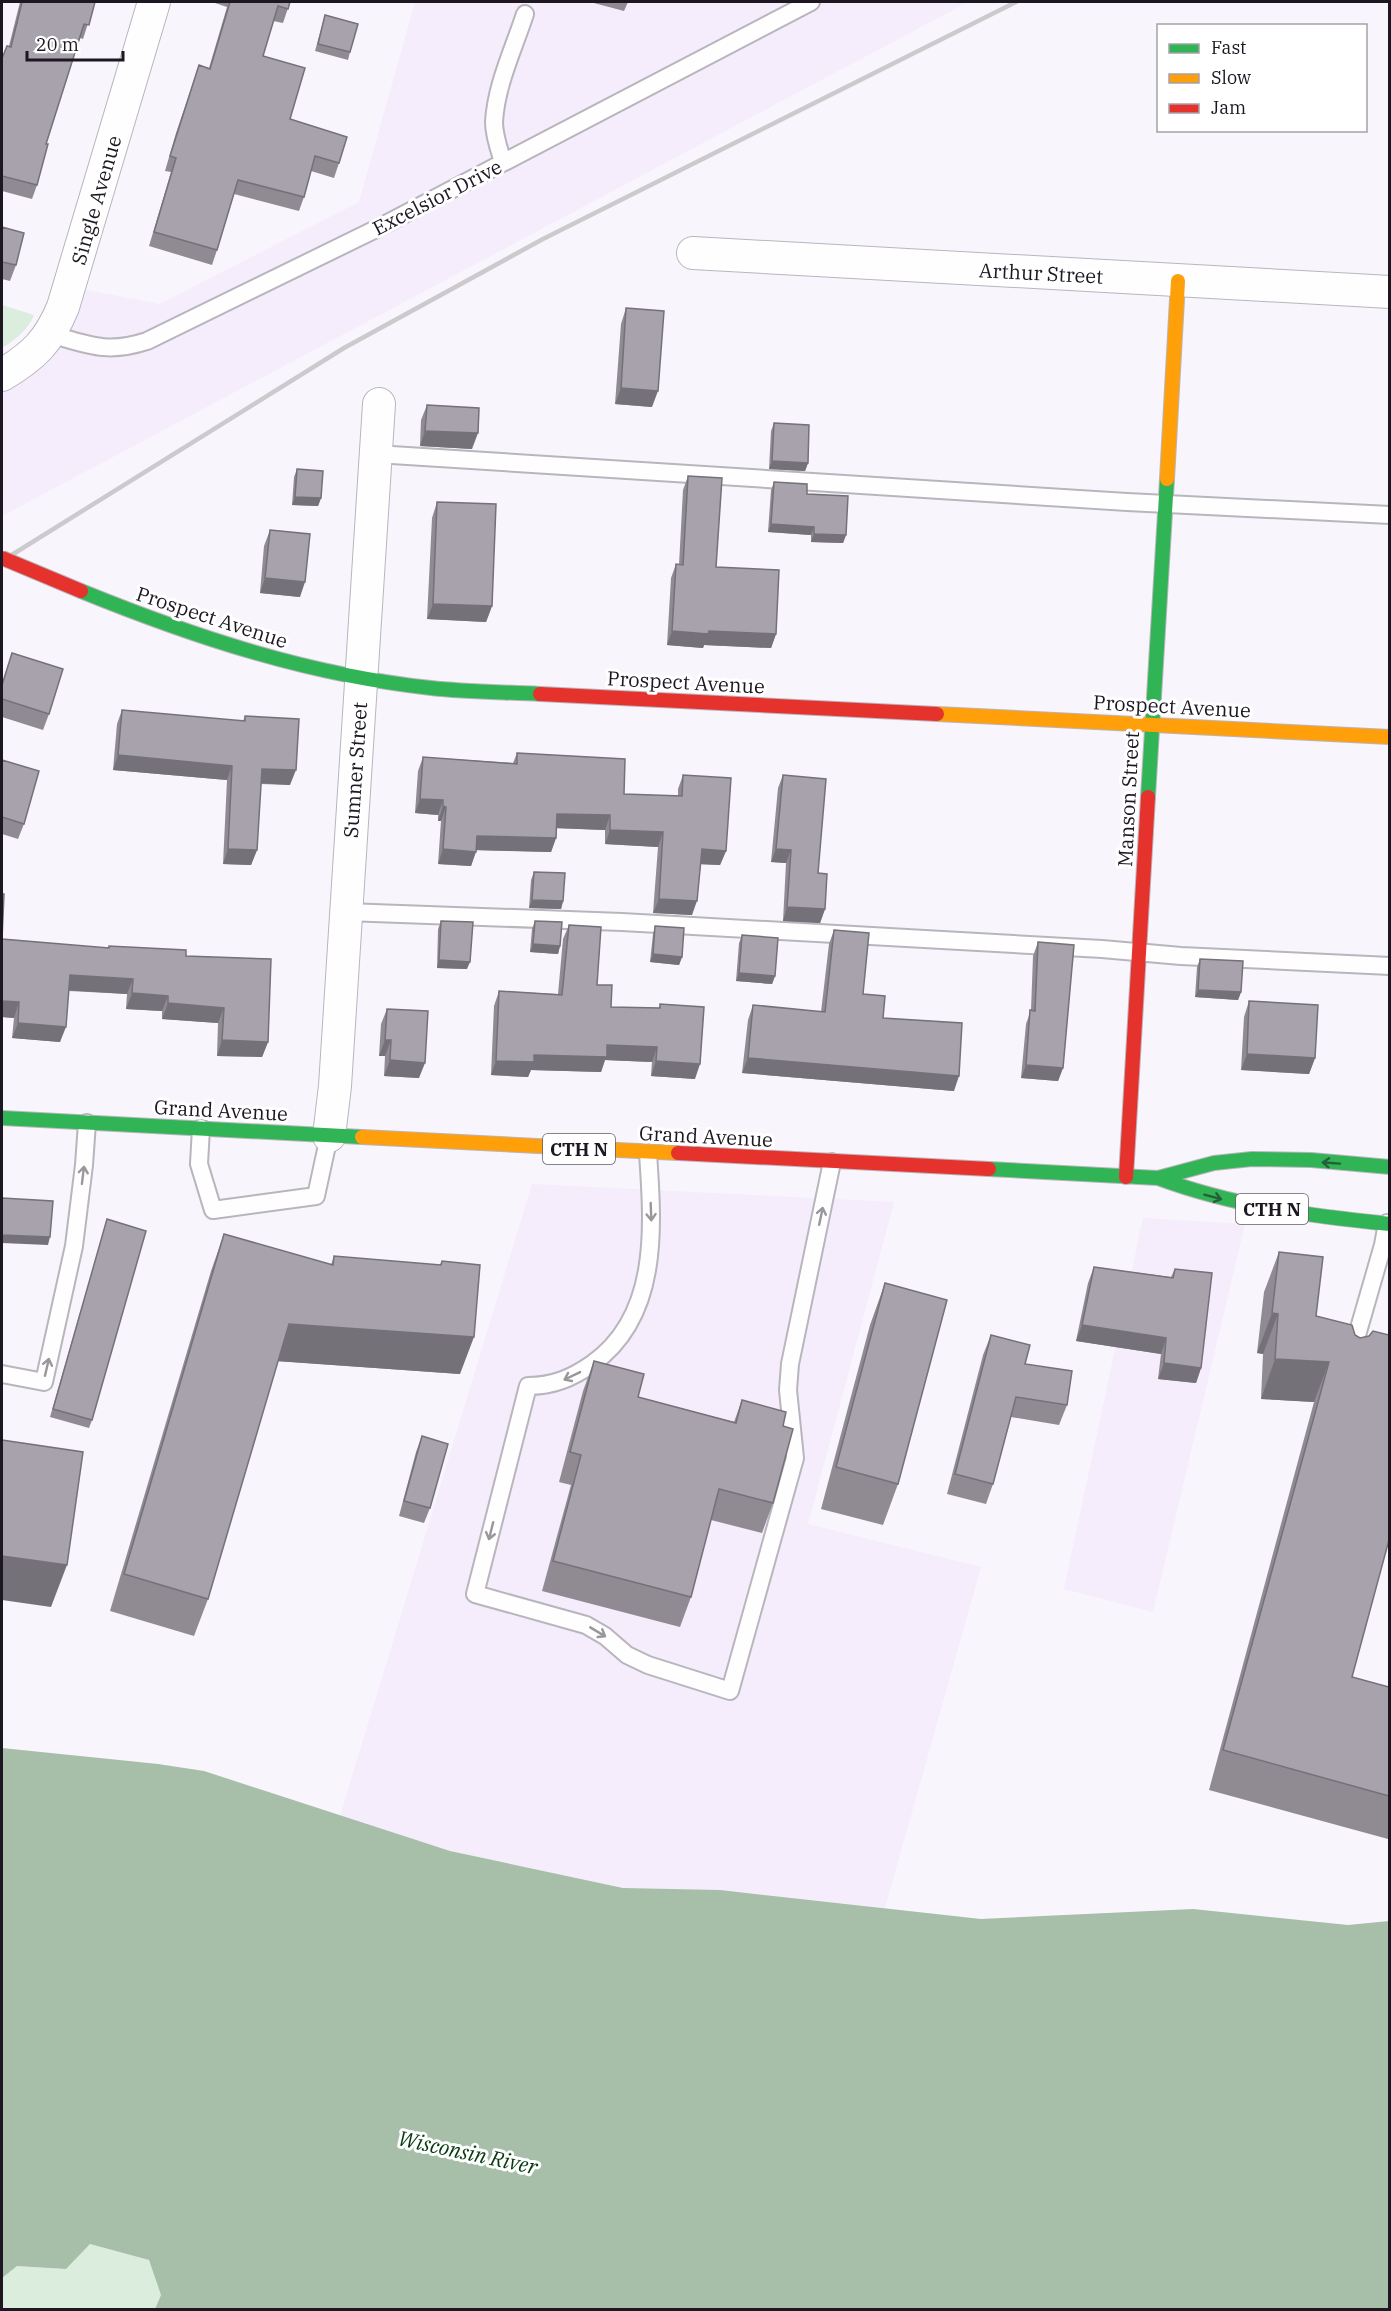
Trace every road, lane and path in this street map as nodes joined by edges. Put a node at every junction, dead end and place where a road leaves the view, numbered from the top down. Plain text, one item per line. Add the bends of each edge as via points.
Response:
1 (154, 2) edge
2 (811, 2) edge
3 (525, 14) dead end
4 (503, 162) junction
5 (693, 253) dead end
6 (1178, 281) junction
7 (1389, 292) edge
8 (51, 334) junction
9 (2, 375) edge
10 (379, 404) dead end
11 (376, 454) junction
12 (1165, 503) junction
13 (1389, 515) edge
14 (2, 558) edge
15 (361, 677) junction
16 (1152, 725) junction
17 (1389, 737) edge
18 (346, 912) junction
19 (1139, 953) junction
20 (1389, 966) edge
21 (2, 1118) edge
22 (87, 1123) junction
23 (201, 1128) junction
24 (329, 1136) junction
25 (648, 1153) junction
26 (832, 1162) junction
27 (1389, 1167) edge
28 (1126, 1177) junction
29 (1158, 1178) junction
30 (1388, 1223) edge
31 (1348, 1368) edge
32 (2, 1374) edge

1 - 8 street, Single Avenue via 70,287
2 - 4 lane, Excelsior Drive
3 - 4 lane via 496,112 495,131
4 - 8 lane, Excelsior Drive via 147,341 115,349
5 - 6 street, Arthur Street
6 - 7 street, Arthur Street
6 - 12 street, Manson Street
8 - 9 street, Single Avenue via 35,353
10 - 11 street, Sumner Street
11 - 12 lane
11 - 15 street, Sumner Street
12 - 13 lane
12 - 16 street, Manson Street
14 - 15 street, Prospect Avenue, bridge via 153,620 234,648
15 - 16 street, Prospect Avenue via 451,689
15 - 18 street, Sumner Street
16 - 17 street, Prospect Avenue
16 - 19 street, Manson Street
18 - 19 lane via 622,922
18 - 24 street, Sumner Street
19 - 20 lane
19 - 28 street, Manson Street
21 - 22 street, Grand Avenue / CTH N
22 - 23 street, Grand Avenue / CTH N
32 -> 22 lane via 44,1382 74,1246
23 - 24 street, Grand Avenue / CTH N
23 - 24 lane via 199,1164 213,1210 316,1196
24 - 25 street, Grand Avenue / CTH N
25 - 26 street, Grand Avenue / CTH N
25 -> 26 lane via 652,1232 649,1263 630,1322 618,1343 579,1374 553,1384 528,1386 475,1594 586,1625 648,1665 730,1691 795,1458 788,1390 790,1364
26 - 28 street, Grand Avenue / CTH N
27 -> 29 street, Grand Avenue / CTH N via 1236,1159
28 - 29 street, Grand Avenue / CTH N
29 -> 30 street, Grand Avenue / CTH N via 1236,1203
30 - 31 lane

